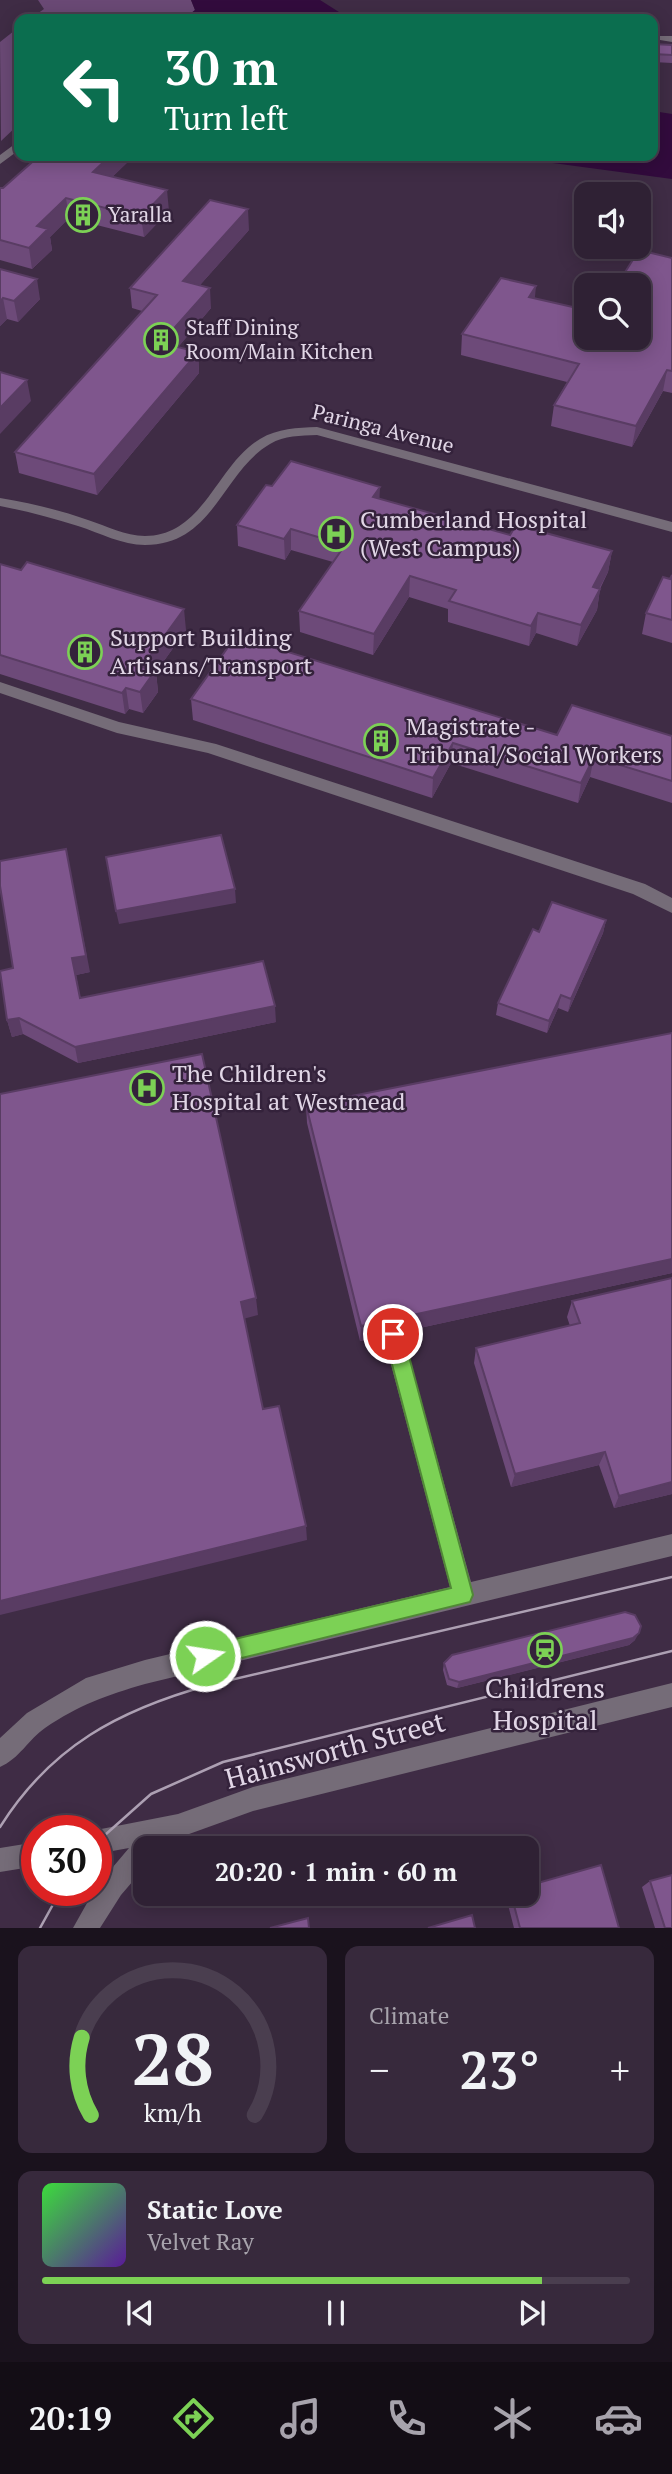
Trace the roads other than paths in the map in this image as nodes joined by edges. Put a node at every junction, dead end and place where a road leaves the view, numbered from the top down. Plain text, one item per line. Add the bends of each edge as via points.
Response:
1 (14, 148) edge
2 (0, 161) edge
3 (0, 502) edge
4 (672, 527) edge
5 (0, 687) edge
6 (672, 906) edge
7 (393, 1334) edge
8 (672, 1545) edge
9 (463, 1595) junction
10 (672, 1695) edge
11 (0, 1755) edge
12 (178, 1826) junction
13 (164, 1836) edge
14 (112, 1839) edge
15 (21, 1857) edge
16 (0, 1860) edge
17 (133, 1862) edge
18 (86, 1928) edge

1 - 2 street
3 - 4 street, Paringa Avenue via 31,507 124,538 154,540 185,529 206,510 258,443 301,429
5 - 6 street via 117,727 223,753 639,889
7 - 9 street
8 - 9 street
9 - 11 street via 205,1656 86,1690 35,1721
10 - 12 street, Hainsworth Street via 276,1793
12 - 13 street
12 - 14 street
15 - 16 street
17 - 18 street

